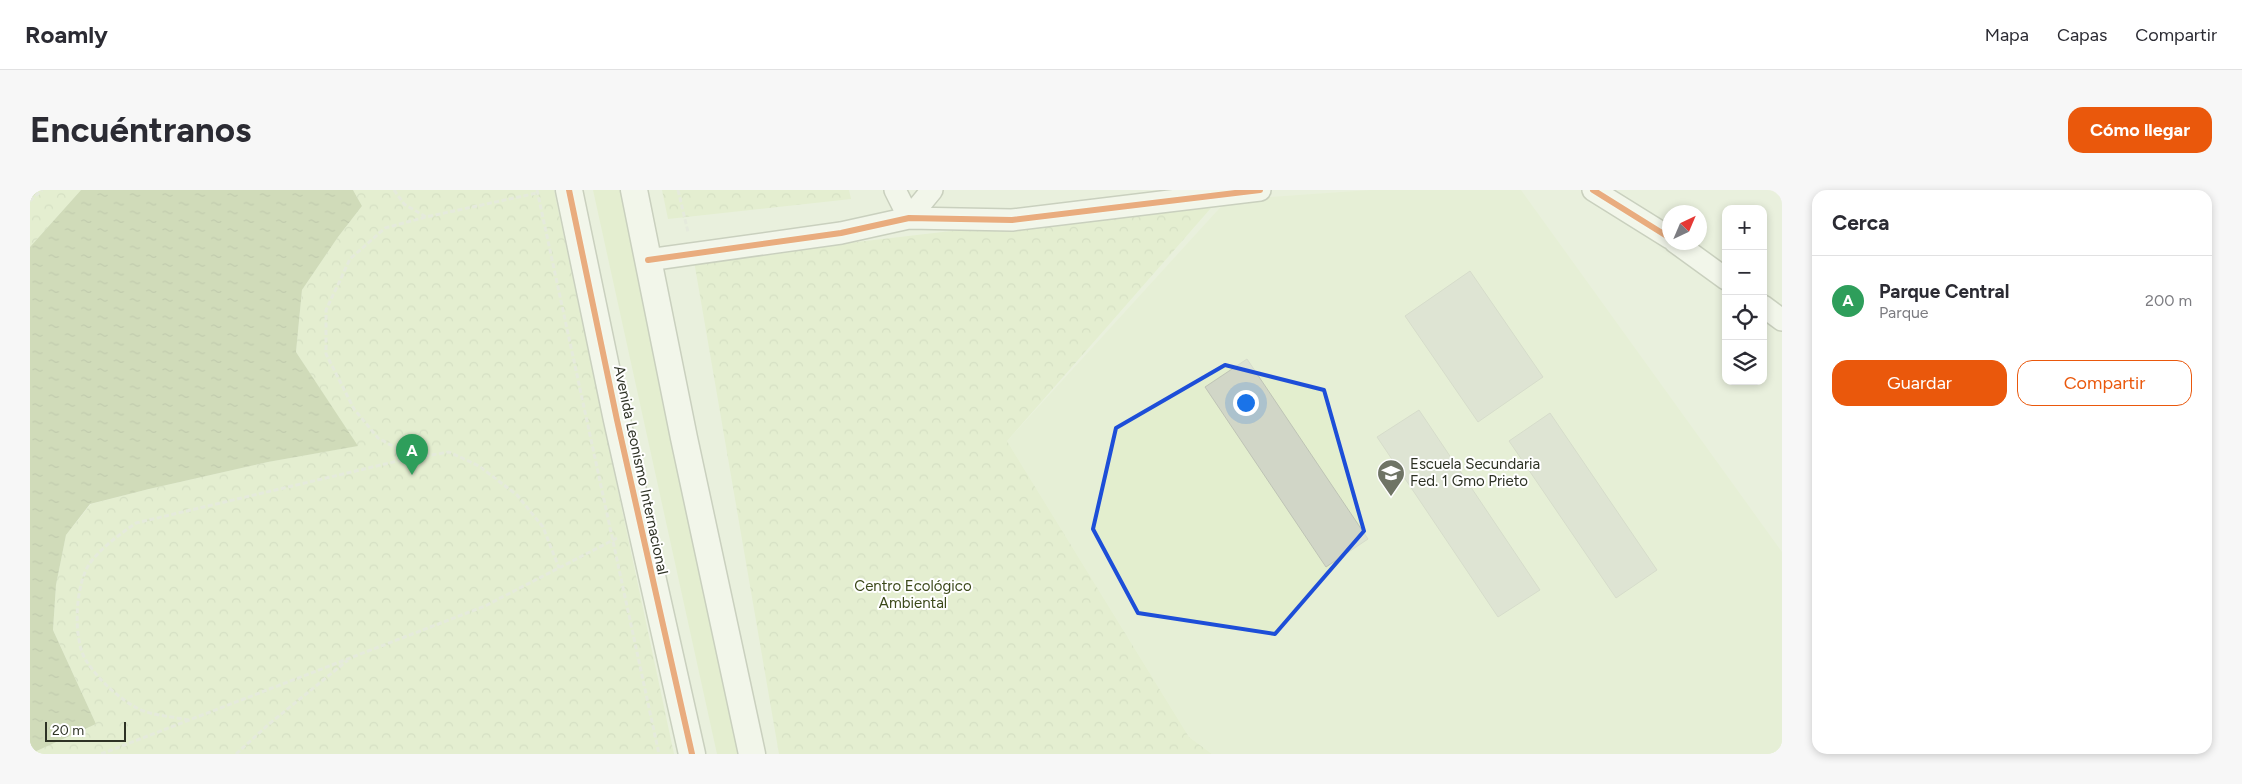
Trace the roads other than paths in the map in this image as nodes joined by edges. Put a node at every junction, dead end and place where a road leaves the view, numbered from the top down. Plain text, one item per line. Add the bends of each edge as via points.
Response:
1 (569, 190) edge
2 (634, 190) edge
3 (895, 190) edge
4 (932, 190) edge
5 (1260, 190) edge
6 (1593, 190) edge
7 (1158, 197) edge
8 (909, 218) junction
9 (1662, 233) edge
10 (1686, 250) edge
11 (648, 260) junction
12 (1722, 276) edge
13 (692, 754) edge
14 (752, 754) edge

1 - 13 street, Avenida Leonismo Internacional
2 - 11 street
3 - 8 street
4 - 8 street
5 - 7 street
6 - 9 street
7 - 8 street via 1012,220
8 - 11 street via 841,233
10 - 12 street
11 - 14 street

